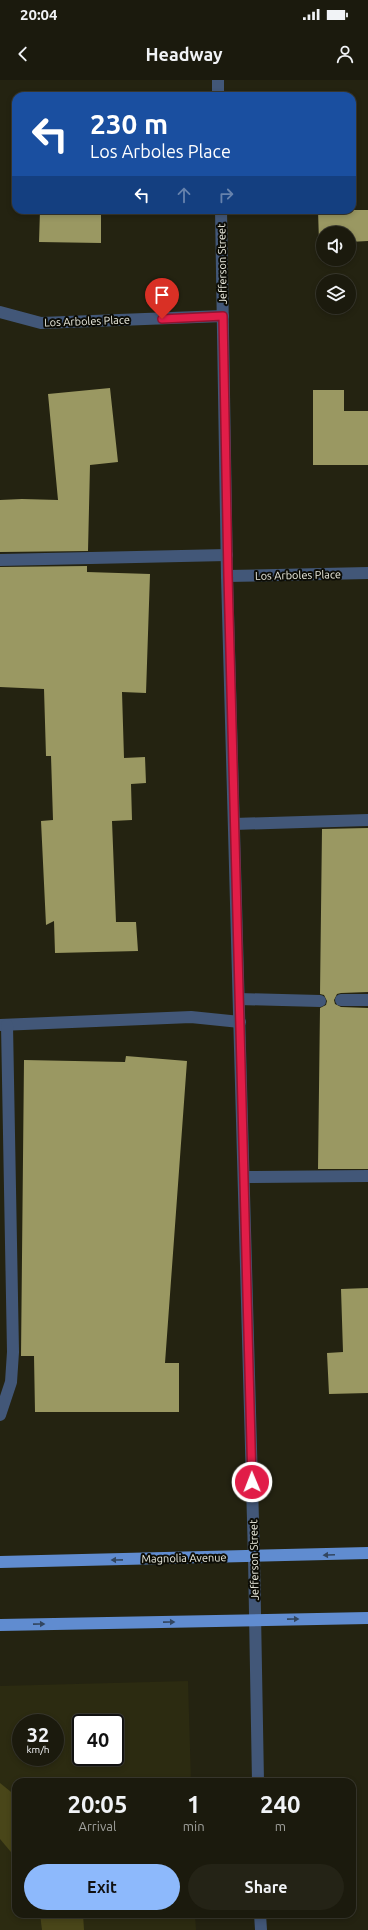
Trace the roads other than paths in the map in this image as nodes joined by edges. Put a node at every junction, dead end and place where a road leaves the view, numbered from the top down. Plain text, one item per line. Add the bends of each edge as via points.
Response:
1 (218, 80) edge
2 (218, 92) edge
3 (221, 214) edge
4 (0, 312) edge
5 (223, 316) junction
6 (227, 555) junction
7 (0, 560) edge
8 (368, 573) edge
9 (228, 576) junction
10 (368, 820) edge
11 (234, 824) junction
12 (239, 999) junction
13 (341, 1000) dead end
14 (368, 1000) edge
15 (320, 1001) dead end
16 (240, 1022) junction
17 (4, 1025) edge
18 (368, 1176) edge
19 (244, 1178) junction
20 (0, 1415) edge
21 (368, 1553) edge
22 (254, 1557) junction
23 (0, 1562) edge
24 (368, 1618) edge
25 (254, 1620) junction
26 (0, 1625) edge
27 (258, 1778) edge
28 (260, 1918) edge
29 (261, 1930) edge

1 - 2 street
3 - 5 street, Jefferson Street
4 - 5 street, Los Arboles Place via 41,323
5 - 6 street, Jefferson Street
6 - 7 street
6 - 9 street, Jefferson Street
8 - 9 street, Los Arboles Place
9 - 11 street, Jefferson Street
10 - 11 street
11 - 12 street, Jefferson Street
12 - 15 street
12 - 16 street, Jefferson Street
13 - 14 street
16 - 17 street via 191,1017
16 - 19 street, Jefferson Street
17 - 20 street via 12,1352 11,1382
18 - 19 street
19 - 22 street, Jefferson Street
21 -> 22 main road, Magnolia Avenue
22 -> 23 main road, Magnolia Avenue
22 - 25 street, Jefferson Street
25 -> 24 main road
26 -> 25 main road
25 - 27 street, Jefferson Street
28 - 29 street

